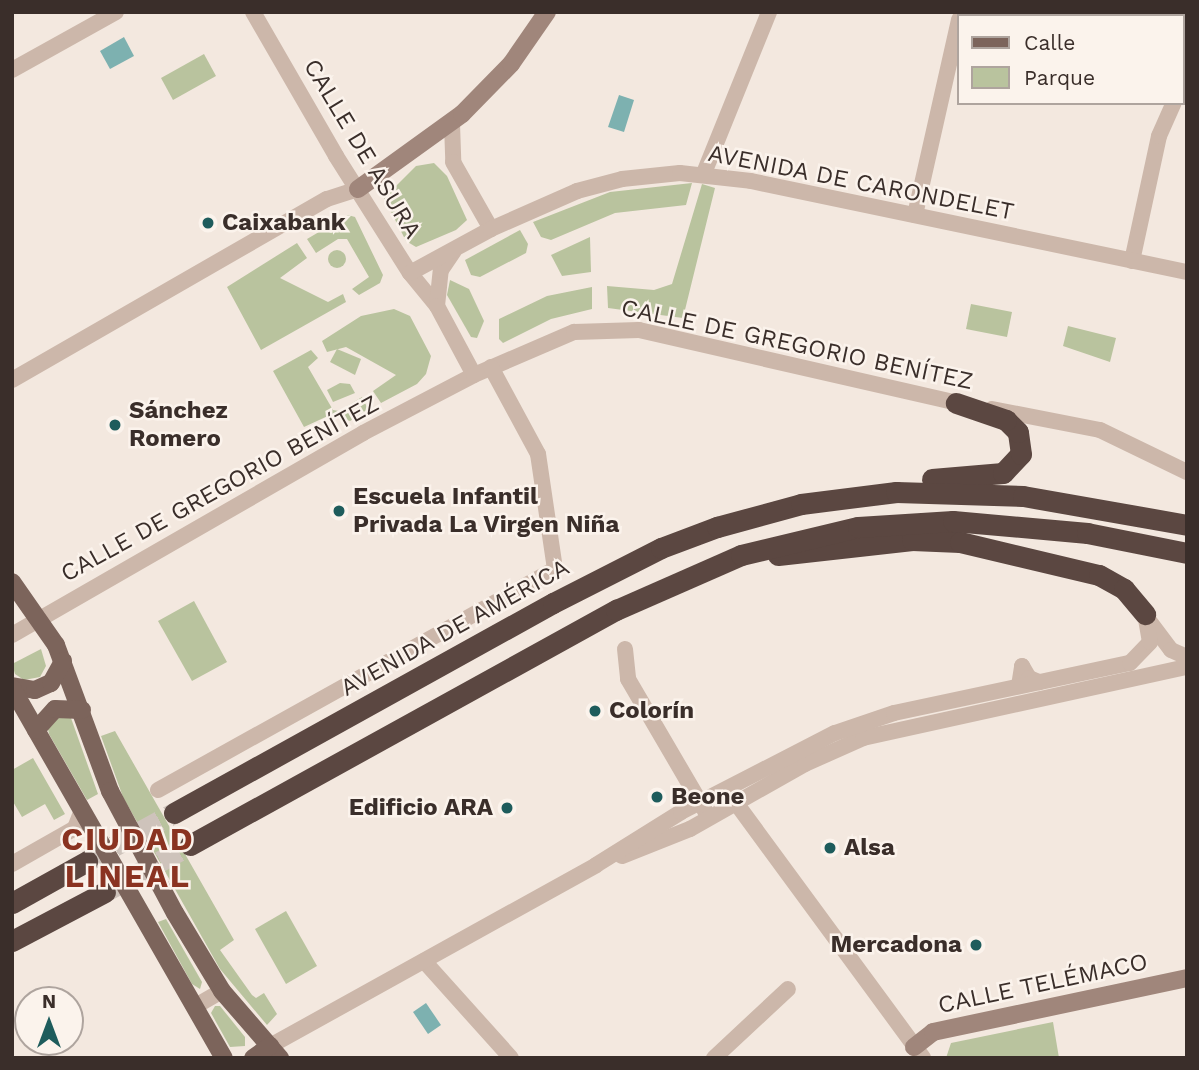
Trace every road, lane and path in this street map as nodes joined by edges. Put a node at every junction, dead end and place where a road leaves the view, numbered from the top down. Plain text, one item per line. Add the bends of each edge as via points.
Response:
1 (116, 12) edge
2 (253, 12) edge
3 (547, 12) edge
4 (769, 12) edge
5 (958, 23) edge
6 (12, 70) edge
7 (1173, 105) edge
8 (452, 124) junction
9 (426, 144) junction
10 (453, 162) junction
11 (704, 173) junction
12 (358, 189) junction
13 (915, 215) junction
14 (491, 229) junction
15 (457, 247) junction
16 (1132, 261) junction
17 (1187, 272) edge
18 (410, 273) junction
19 (437, 306) junction
20 (491, 367) junction
21 (474, 375) junction
22 (12, 380) edge
23 (956, 403) junction
24 (1187, 472) edge
25 (802, 504) junction
26 (1187, 525) edge
27 (1187, 553) edge
28 (741, 555) junction
29 (12, 582) edge
30 (1144, 614) junction
31 (40, 620) junction
32 (12, 635) edge
33 (625, 649) dead end
34 (1187, 657) edge
35 (63, 661) junction
36 (1187, 667) edge
37 (12, 687) edge
38 (968, 705) junction
39 (82, 710) junction
40 (891, 714) junction
41 (36, 730) junction
42 (821, 739) junction
43 (834, 750) junction
44 (158, 790) dead end
45 (701, 802) junction
46 (736, 803) junction
47 (82, 810) junction
48 (174, 813) tunnel mouth
49 (709, 818) junction
50 (190, 845) tunnel mouth
51 (88, 861) tunnel mouth
52 (12, 864) edge
53 (596, 865) junction
54 (104, 892) tunnel mouth
55 (12, 903) edge
56 (12, 941) edge
57 (424, 961) junction
58 (1187, 978) edge
59 (788, 989) dead end
60 (222, 991) junction
61 (194, 1007) junction
62 (275, 1052) edge
63 (914, 1054) edge
64 (224, 1058) edge
65 (253, 1058) edge
66 (511, 1058) edge
67 (713, 1058) edge

1 - 6 street
2 - 12 street, CALLE DE ASURA
3 - 8 street via 511,64
4 - 11 street
5 - 13 street
7 - 16 street via 1159,136
8 - 9 street
8 - 10 street
9 - 10 street
9 - 12 street
10 - 14 street
11 - 13 street, AVENIDA DE CARONDELET
11 - 14 street, AVENIDA DE CARONDELET via 643,176 597,185
12 - 18 street, CALLE DE ASURA
12 - 22 street via 327,199
13 - 16 street, AVENIDA DE CARONDELET
14 - 15 street, AVENIDA DE CARONDELET
15 - 18 street, AVENIDA DE CARONDELET
15 - 19 street, CALLE DE ASURA via 442,270
16 - 17 street, AVENIDA DE CARONDELET
18 - 19 street, CALLE DE ASURA
19 - 21 street, CALLE DE ASURA
20 - 21 street, CALLE DE GREGORIO BENÍTEZ
20 - 23 street, CALLE DE GREGORIO BENÍTEZ via 559,337 588,329 622,328
20 - 44 street via 538,454 557,564 552,571
21 - 31 street, CALLE DE GREGORIO BENÍTEZ
23 - 24 street, CALLE DE GREGORIO BENÍTEZ via 1100,430
23 - 25 highway via 1012,425 1021,444 1018,461 992,475 862,485
25 - 26 highway, AVENIDA DE AMÉRICA via 897,492 983,494 1077,504
25 - 48 highway, AVENIDA DE AMÉRICA via 717,527 620,568
27 - 28 highway via 1087,533 953,521 858,527
28 - 30 highway via 806,553 912,540 960,542 1099,575 1124,589
28 - 50 highway via 616,610
29 - 31 main road
30 - 34 street via 1171,650
30 - 38 street via 1150,642 1136,659 1019,686
31 - 32 street, CALLE DE GREGORIO BENÍTEZ
31 - 35 main road
33 - 45 street via 628,679
35 - 37 main road via 51,682 35,690
35 - 39 main road
36 - 38 street via 1060,693
37 - 41 main road
38 - 40 street via 902,718
38 - 43 street
39 - 41 main road via 55,709
39 - 60 main road via 110,791
40 - 42 street
40 - 43 street via 880,725 849,736
41 - 47 main road
42 - 45 street
42 - 46 street via 806,755 736,794
43 - 46 street
45 - 49 street
45 - 53 street
46 - 49 street
46 - 63 street
47 - 52 street via 75,828
47 - 61 main road
49 - 53 street
51 - 55 highway
53 - 57 street
54 - 56 highway
57 - 62 street
57 - 66 street
58 - 63 street, CALLE TELÉMACO via 933,1032
59 - 67 street
60 - 61 street
60 - 62 main road
61 - 64 main road
62 - 65 main road

